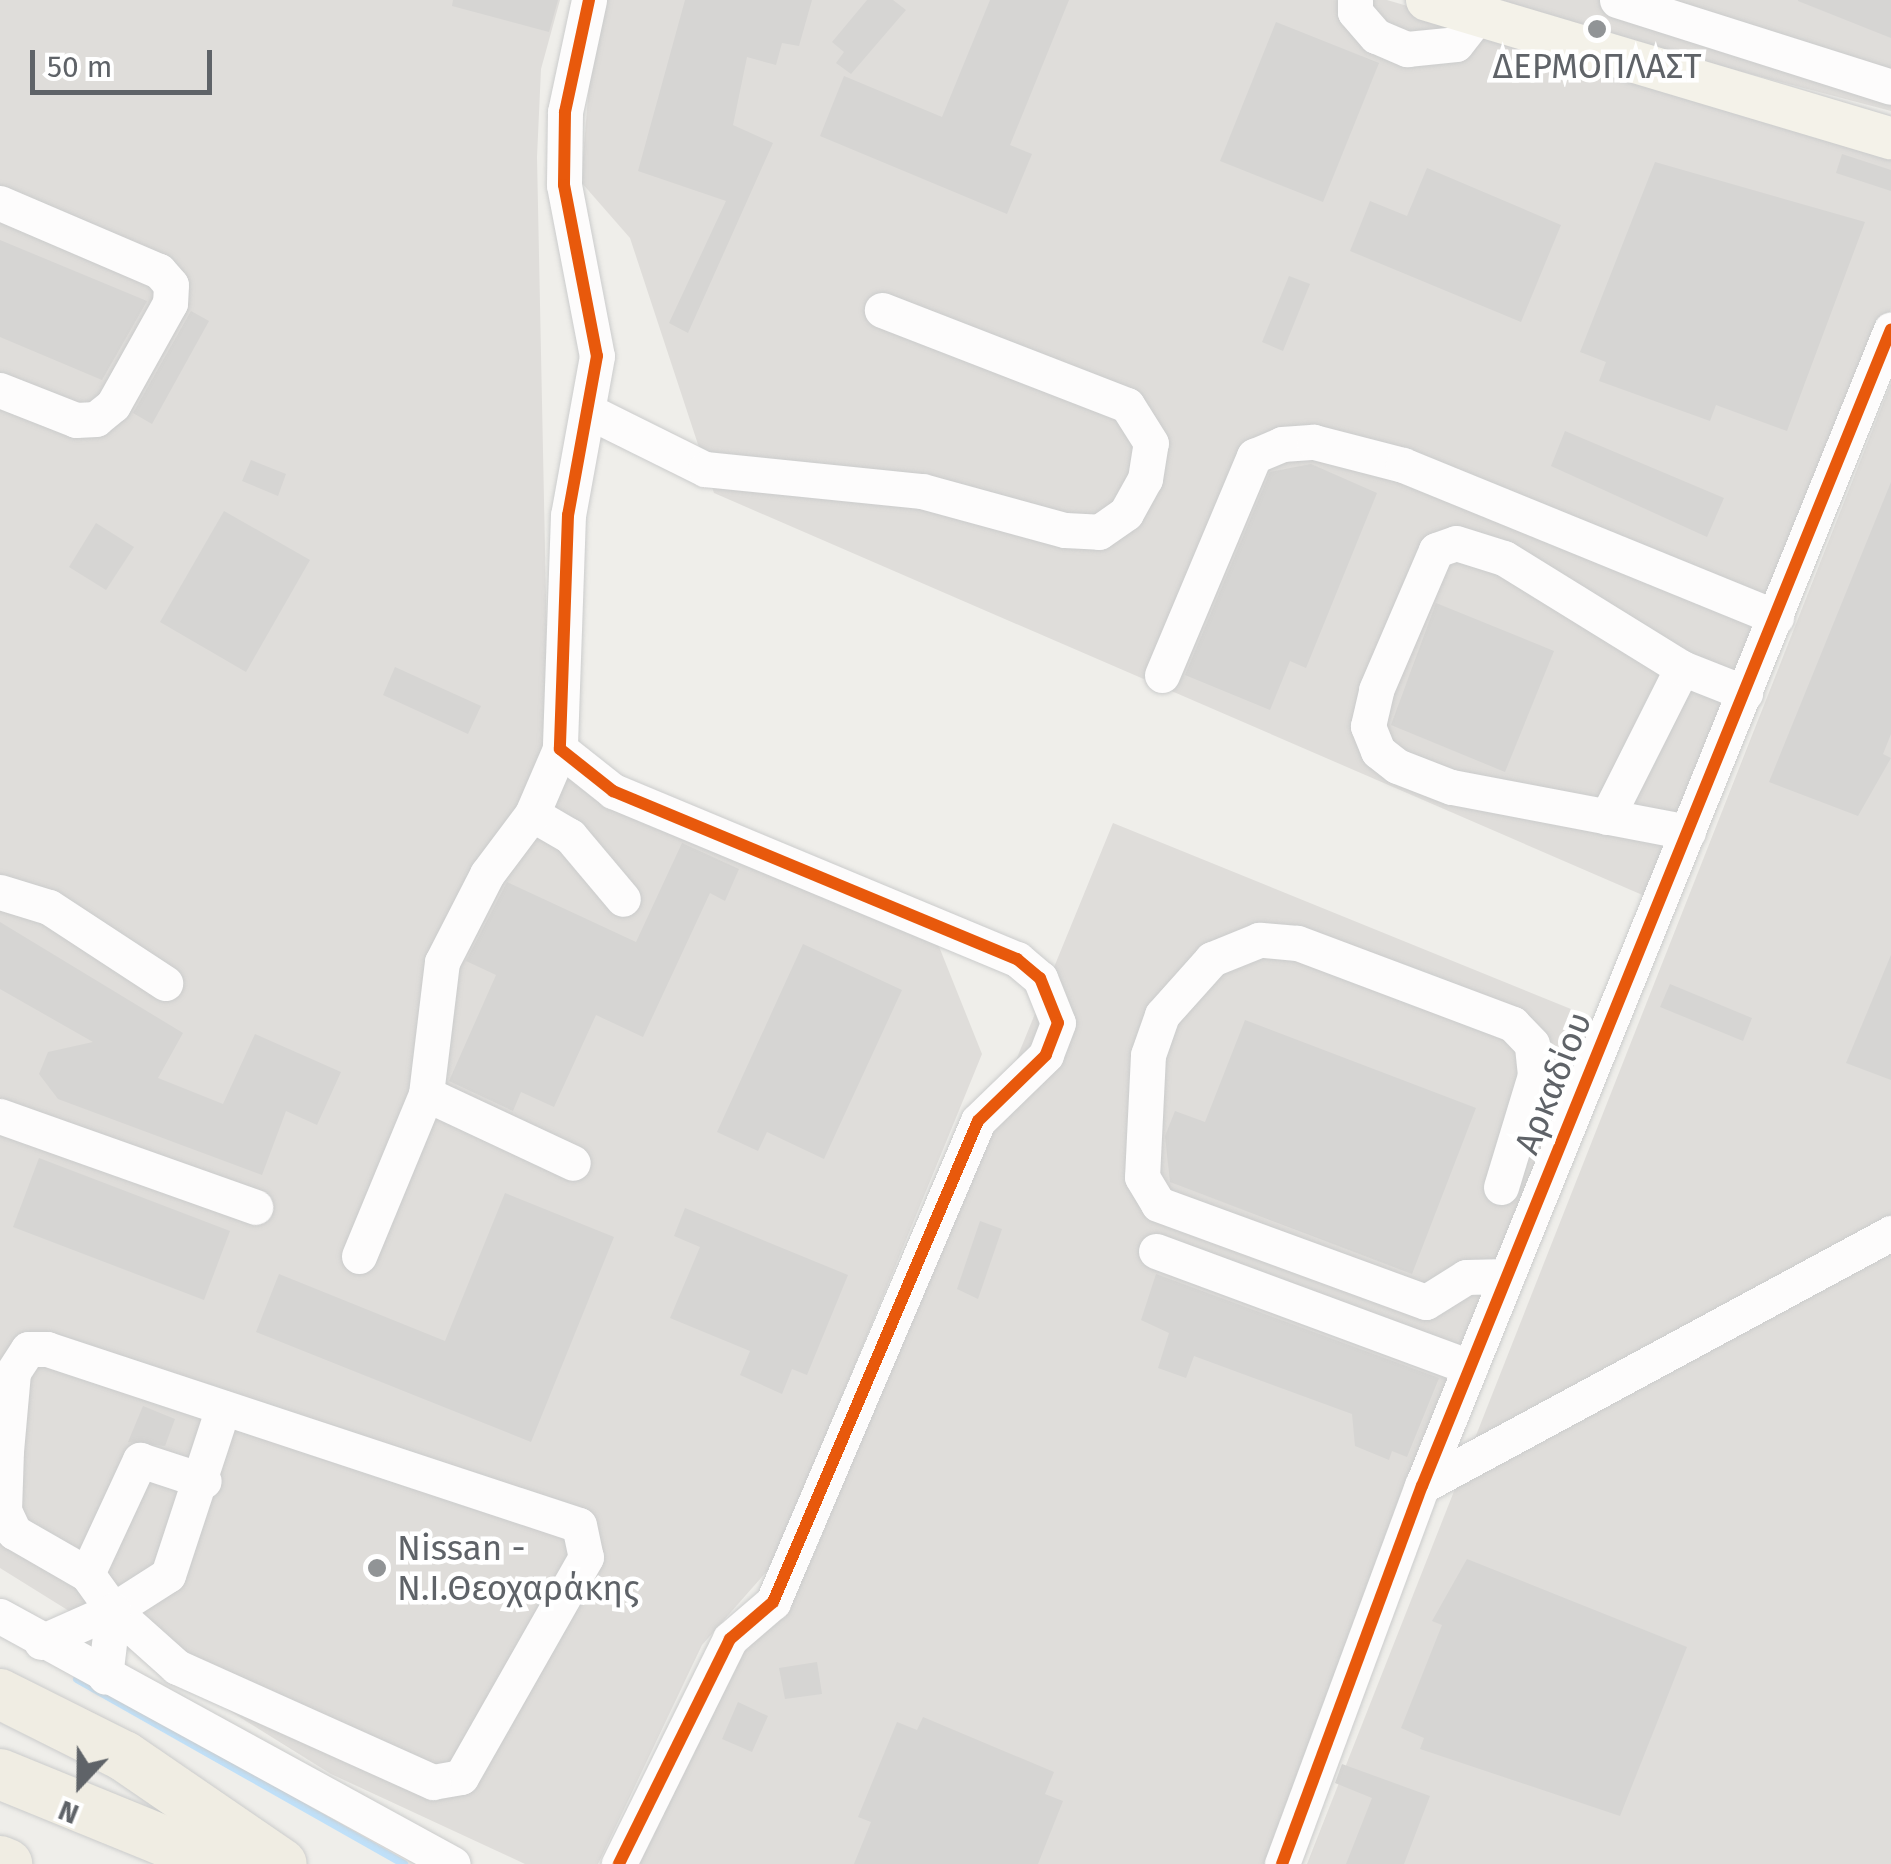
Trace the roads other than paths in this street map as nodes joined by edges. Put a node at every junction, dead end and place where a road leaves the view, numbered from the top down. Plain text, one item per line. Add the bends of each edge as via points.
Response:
1 (588, 0) edge
2 (1355, 0) edge
3 (1427, 0) edge
4 (1617, 0) edge
5 (1479, 16) junction
6 (1891, 88) edge
7 (1891, 138) edge
8 (0, 203) edge
9 (882, 310) dead end
10 (1891, 329) edge
11 (0, 390) edge
12 (592, 412) junction
13 (1776, 617) junction
14 (1682, 668) junction
15 (1162, 674) dead end
16 (1745, 693) junction
17 (560, 749) junction
18 (532, 814) junction
19 (1608, 817) junction
20 (1688, 832) junction
21 (0, 892) edge
22 (623, 899) dead end
23 (166, 982) dead end
24 (426, 1094) junction
25 (0, 1116) edge
26 (573, 1162) dead end
27 (1501, 1187) dead end
28 (255, 1207) dead end
29 (1891, 1233) edge
30 (1156, 1251) dead end
31 (359, 1256) dead end
32 (1507, 1276) junction
33 (1470, 1367) junction
34 (224, 1408) junction
35 (204, 1482) junction
36 (1422, 1486) junction
37 (88, 1574) junction
38 (113, 1610) junction
39 (0, 1616) edge
40 (41, 1642) junction
41 (105, 1678) junction
42 (0, 1694) edge
43 (0, 1774) edge
44 (0, 1861) edge
45 (7, 1864) edge
46 (220, 1864) edge
47 (282, 1864) edge
48 (454, 1864) edge
49 (619, 1864) edge
50 (1282, 1864) edge

1 - 12 street via 564,112 564,185 597,356
2 - 5 street via 1355,12 1376,36 1407,48 1456,44
3 - 5 main road
4 - 6 street
5 - 7 main road
8 - 11 street via 158,271 171,285 170,303 112,405 96,419 76,420
9 - 12 street via 1127,405 1151,443 1146,479 1126,513 1099,532 1065,530 922,490 706,470
10 - 13 street, Αρκαδίου
12 - 17 street via 568,515
13 - 15 street via 1403,464 1314,442 1282,444 1254,456
13 - 16 street, Αρκαδίου
14 - 16 street
14 - 19 street
14 - 19 street via 1504,558 1456,543 1436,550 1376,690 1368,726 1378,751 1451,787
16 - 20 street, Αρκαδίου
17 - 18 street
17 - 49 street via 612,792 1017,959 1040,978 1058,1022 1046,1055 978,1122 773,1602 730,1639
18 - 22 street via 570,836
18 - 24 street via 487,874 442,962
19 - 20 street
20 - 32 street, Αρκαδίου
21 - 23 street via 49,907
24 - 26 street
24 - 31 street
25 - 28 street
27 - 32 street via 1535,1075 1532,1044 1513,1024 1315,949 1259,940 1212,959 1162,1015 1148,1054 1142,1176 1158,1204 1426,1302 1466,1277
29 - 36 street
30 - 33 street
32 - 33 street, Αρκαδίου
33 - 36 street, Αρκαδίου
34 - 35 street
34 - 37 street via 47,1348 20,1355 9,1405 5,1519
34 - 38 street via 571,1520 588,1540 586,1556 466,1770 448,1784 177,1668
35 - 37 street via 140,1460
35 - 38 street via 168,1574
36 - 50 street, Αρκαδίου
37 - 38 street
38 - 40 street
38 - 41 street
39 - 40 street
40 - 41 street
41 - 48 street
42 - 47 highway via 124,1756
43 - 46 highway
44 - 45 highway

